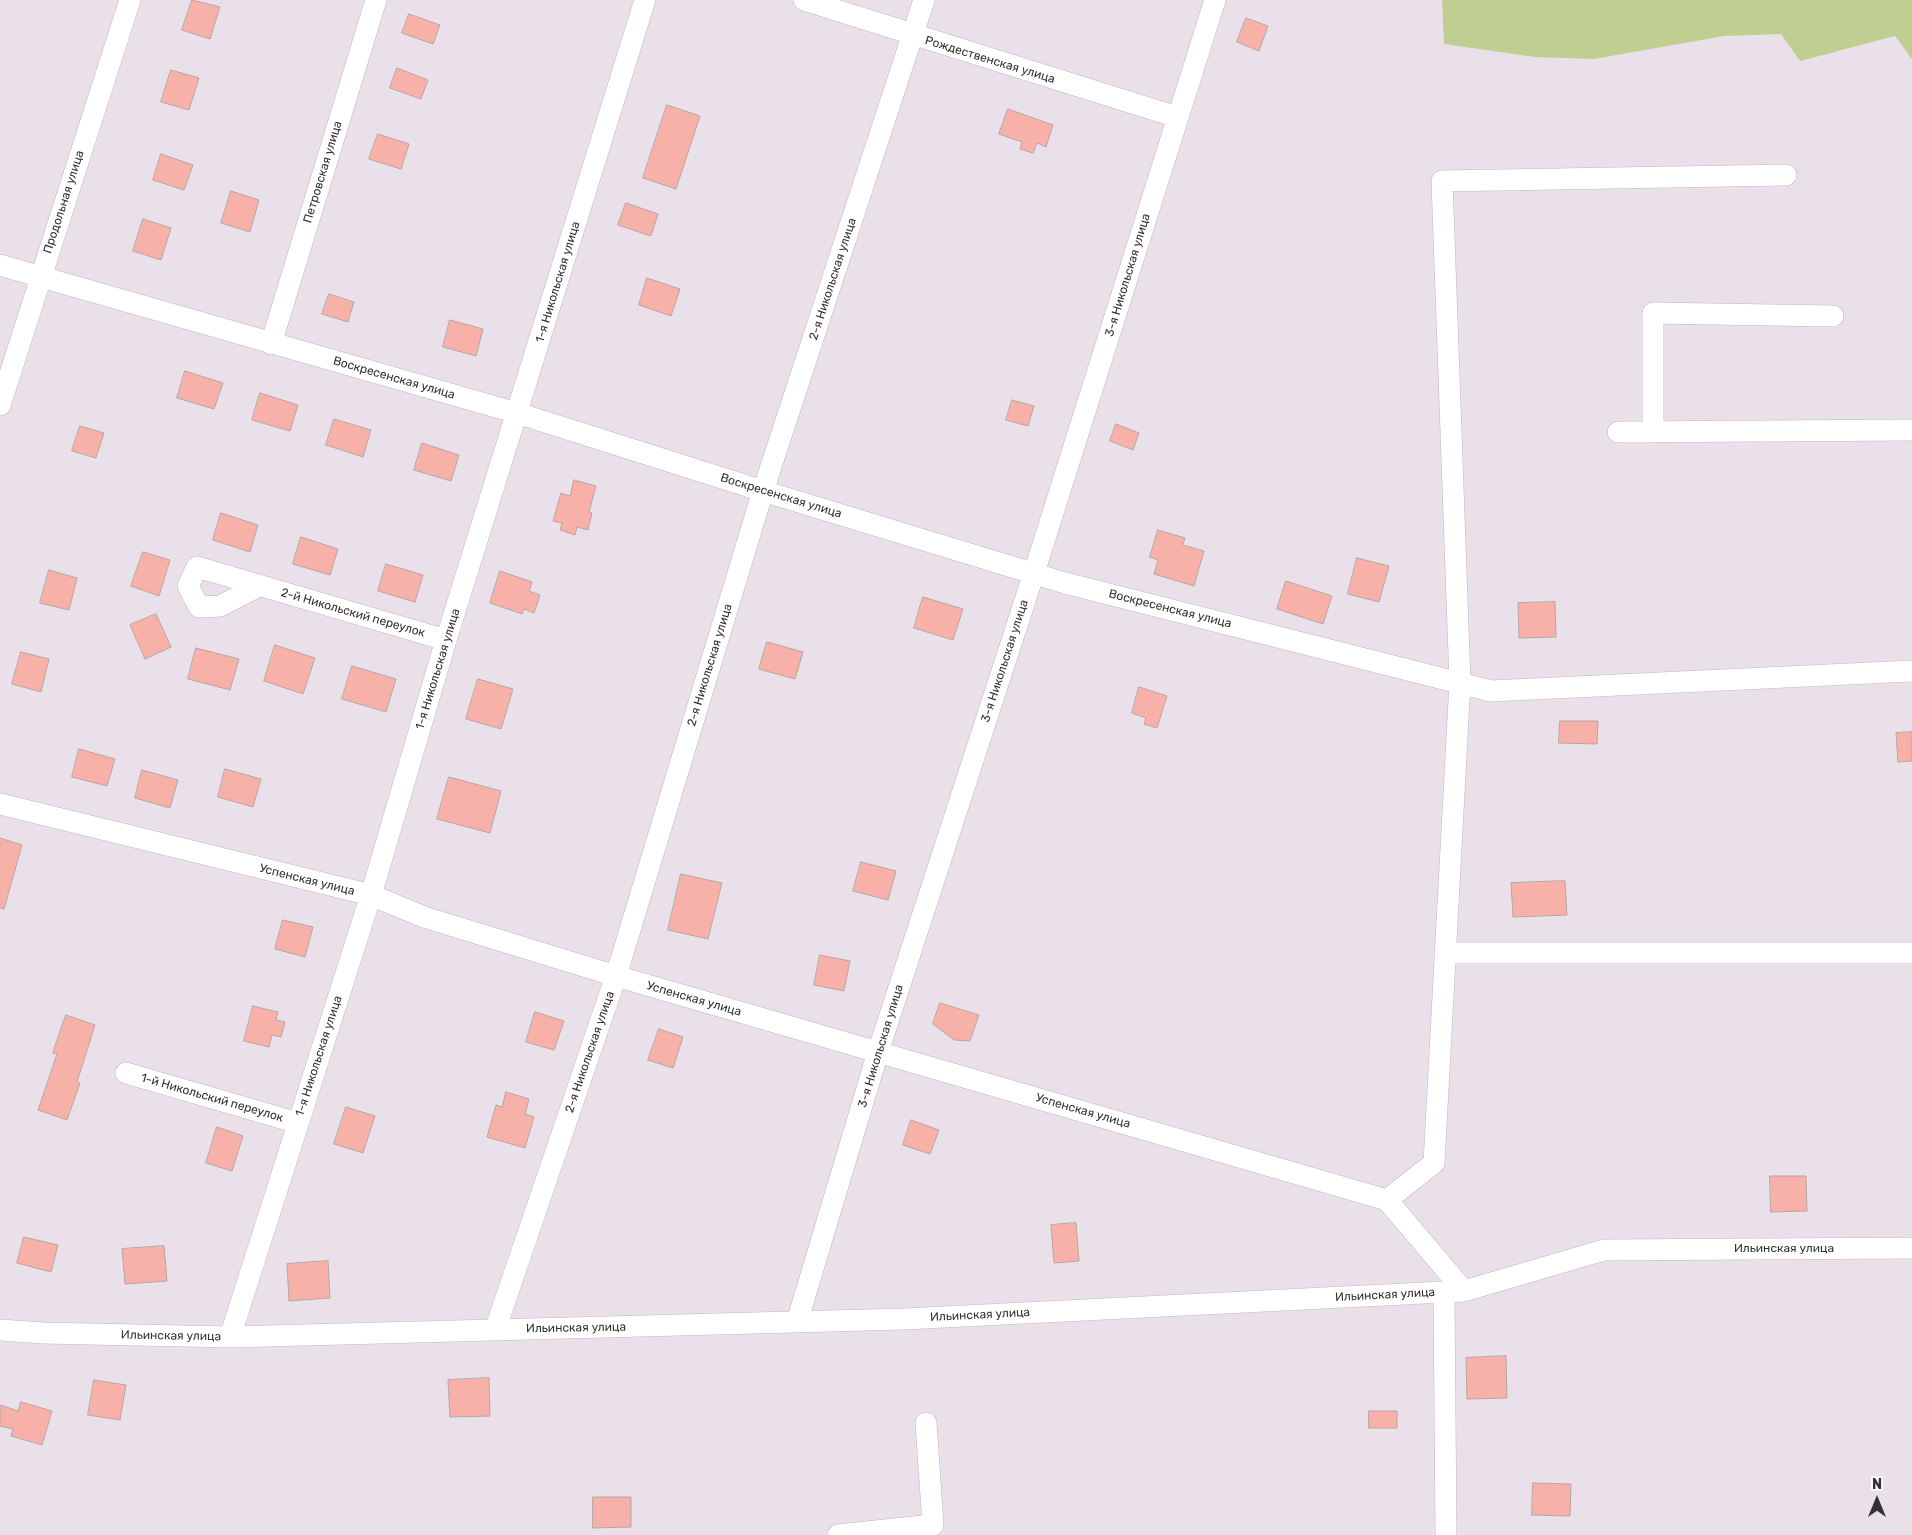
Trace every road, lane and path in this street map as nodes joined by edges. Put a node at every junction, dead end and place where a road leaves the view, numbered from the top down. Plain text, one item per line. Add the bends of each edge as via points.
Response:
1 (130, 0) edge
2 (376, 0) edge
3 (645, 0) edge
4 (804, 0) edge
5 (924, 0) edge
6 (1215, 0) edge
7 (912, 36) junction
8 (1178, 117) junction
9 (1786, 175) dead end
10 (0, 266) edge
11 (40, 276) junction
12 (1834, 316) dead end
13 (271, 344) junction
14 (0, 405) edge
15 (518, 413) junction
16 (1912, 430) edge
17 (1618, 432) dead end
18 (1653, 432) junction
19 (763, 491) junction
20 (1034, 573) junction
21 (259, 586) dead end
22 (446, 640) junction
23 (1912, 671) edge
24 (1460, 682) junction
25 (0, 804) edge
26 (371, 895) junction
27 (1445, 953) junction
28 (1912, 953) edge
29 (616, 976) junction
30 (878, 1052) junction
31 (126, 1073) dead end
32 (298, 1123) junction
33 (1387, 1200) junction
34 (1912, 1248) edge
35 (1454, 1292) junction
36 (797, 1322) junction
37 (0, 1330) edge
38 (495, 1330) junction
39 (230, 1337) junction
40 (926, 1423) dead end
41 (838, 1535) edge
42 (1446, 1535) edge

1 - 11 street, Продольная улица
2 - 13 street, Петровская улица
3 - 15 street, 1-я Никольская улица
4 - 7 street, Рождественская улица
5 - 7 street, 2-я Никольская улица
6 - 8 street, 3-я Никольская улица
7 - 8 street, Рождественская улица
7 - 19 street, 2-я Никольская улица
8 - 20 street, 3-я Никольская улица
9 - 24 street via 1442,181
10 - 11 street, Воскресенская улица
11 - 13 street, Воскресенская улица
11 - 14 street, Продольная улица
12 - 18 street via 1653,313
13 - 15 street, Воскресенская улица
15 - 19 street, Воскресенская улица
15 - 22 street, 1-я Никольская улица
16 - 18 street
17 - 18 street
19 - 20 street, Воскресенская улица
19 - 29 street, 2-я Никольская улица
20 - 24 street, Воскресенская улица
20 - 30 street, 3-я Никольская улица
21 - 22 street, 2-й Никольский переулок
22 - 26 street, 1-я Никольская улица
23 - 24 street, Воскресенская улица via 1491,690
24 - 27 street
25 - 26 street, Успенская улица
26 - 29 street, Успенская улица via 424,916
26 - 32 street, 1-я Никольская улица
27 - 28 street
27 - 33 street via 1434,1162
29 - 30 street, Успенская улица
29 - 38 street, 2-я Никольская улица
30 - 33 street, Успенская улица
30 - 36 street, 3-я Никольская улица
31 - 32 street, 1-й Никольский переулок
32 - 39 street, 1-я Никольская улица
33 - 35 street
34 - 35 street, Ильинская улица via 1604,1250
35 - 36 street, Ильинская улица
35 - 42 street
36 - 38 street, Ильинская улица
37 - 39 street, Ильинская улица
38 - 39 street, Ильинская улица
40 - 41 street via 933,1525

